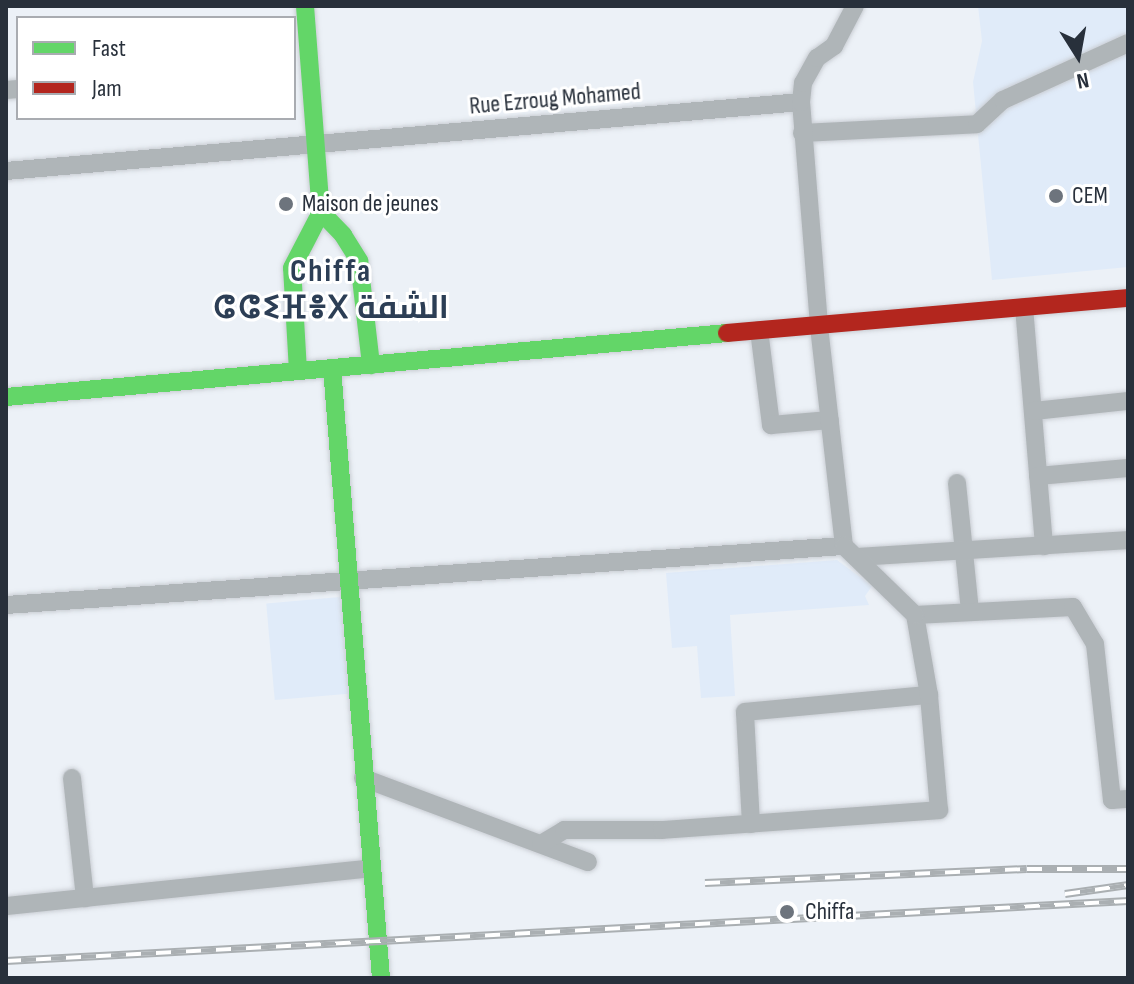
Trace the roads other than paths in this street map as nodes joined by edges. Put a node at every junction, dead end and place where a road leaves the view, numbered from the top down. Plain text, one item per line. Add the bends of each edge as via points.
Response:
1 (305, 6) edge
2 (855, 6) edge
3 (1128, 43) edge
4 (301, 73) edge
5 (801, 102) junction
6 (802, 133) junction
7 (313, 144) junction
8 (6, 171) edge
9 (321, 212) junction
10 (1128, 298) edge
11 (1024, 307) junction
12 (819, 325) junction
13 (759, 330) junction
14 (371, 365) junction
15 (332, 368) junction
16 (298, 371) junction
17 (6, 397) edge
18 (1128, 401) edge
19 (1034, 411) junction
20 (830, 420) junction
21 (1128, 468) edge
22 (1038, 476) junction
23 (957, 483) dead end
24 (1128, 540) edge
25 (1044, 546) junction
26 (964, 551) junction
27 (851, 552) junction
28 (350, 579) junction
29 (6, 605) edge
30 (970, 611) junction
31 (915, 615) junction
32 (929, 695) junction
33 (72, 778) dead end
34 (363, 778) junction
35 (1128, 799) edge
36 (751, 824) junction
37 (541, 844) junction
38 (588, 862) dead end
39 (371, 868) junction
40 (85, 898) junction
41 (6, 906) edge
42 (381, 978) edge

1 - 4 main road
2 - 5 street via 834,46 817,58 803,83
3 - 6 street via 1003,100 977,124
4 - 7 main road
5 - 6 street
5 - 7 street, Rue Ezroug Mohamed
6 - 12 street
7 - 8 street, Rue Ezroug Mohamed
7 - 9 main road
9 - 14 main road via 359,261
9 - 16 main road via 292,268
10 - 11 main road
11 - 12 main road
11 - 19 street
12 - 13 main road
12 - 20 street
13 - 14 main road
13 - 20 street via 771,425
14 - 15 main road
15 - 16 main road
15 - 28 main road
16 - 17 main road
18 - 19 street
19 - 22 street
20 - 27 street
21 - 22 street
22 - 25 street
23 - 26 street
24 - 25 street
25 - 26 street
26 - 27 street
26 - 30 street
27 - 28 street
27 - 31 street
28 - 29 street
28 - 34 main road
30 - 31 street
30 - 35 street via 1073,607 1095,644 1112,800
31 - 32 street
32 - 36 street via 745,712
32 - 36 street via 939,810
33 - 40 street
34 - 37 street
34 - 39 main road
36 - 37 street via 564,830
37 - 38 street
39 - 40 street
39 - 42 main road
40 - 41 street

